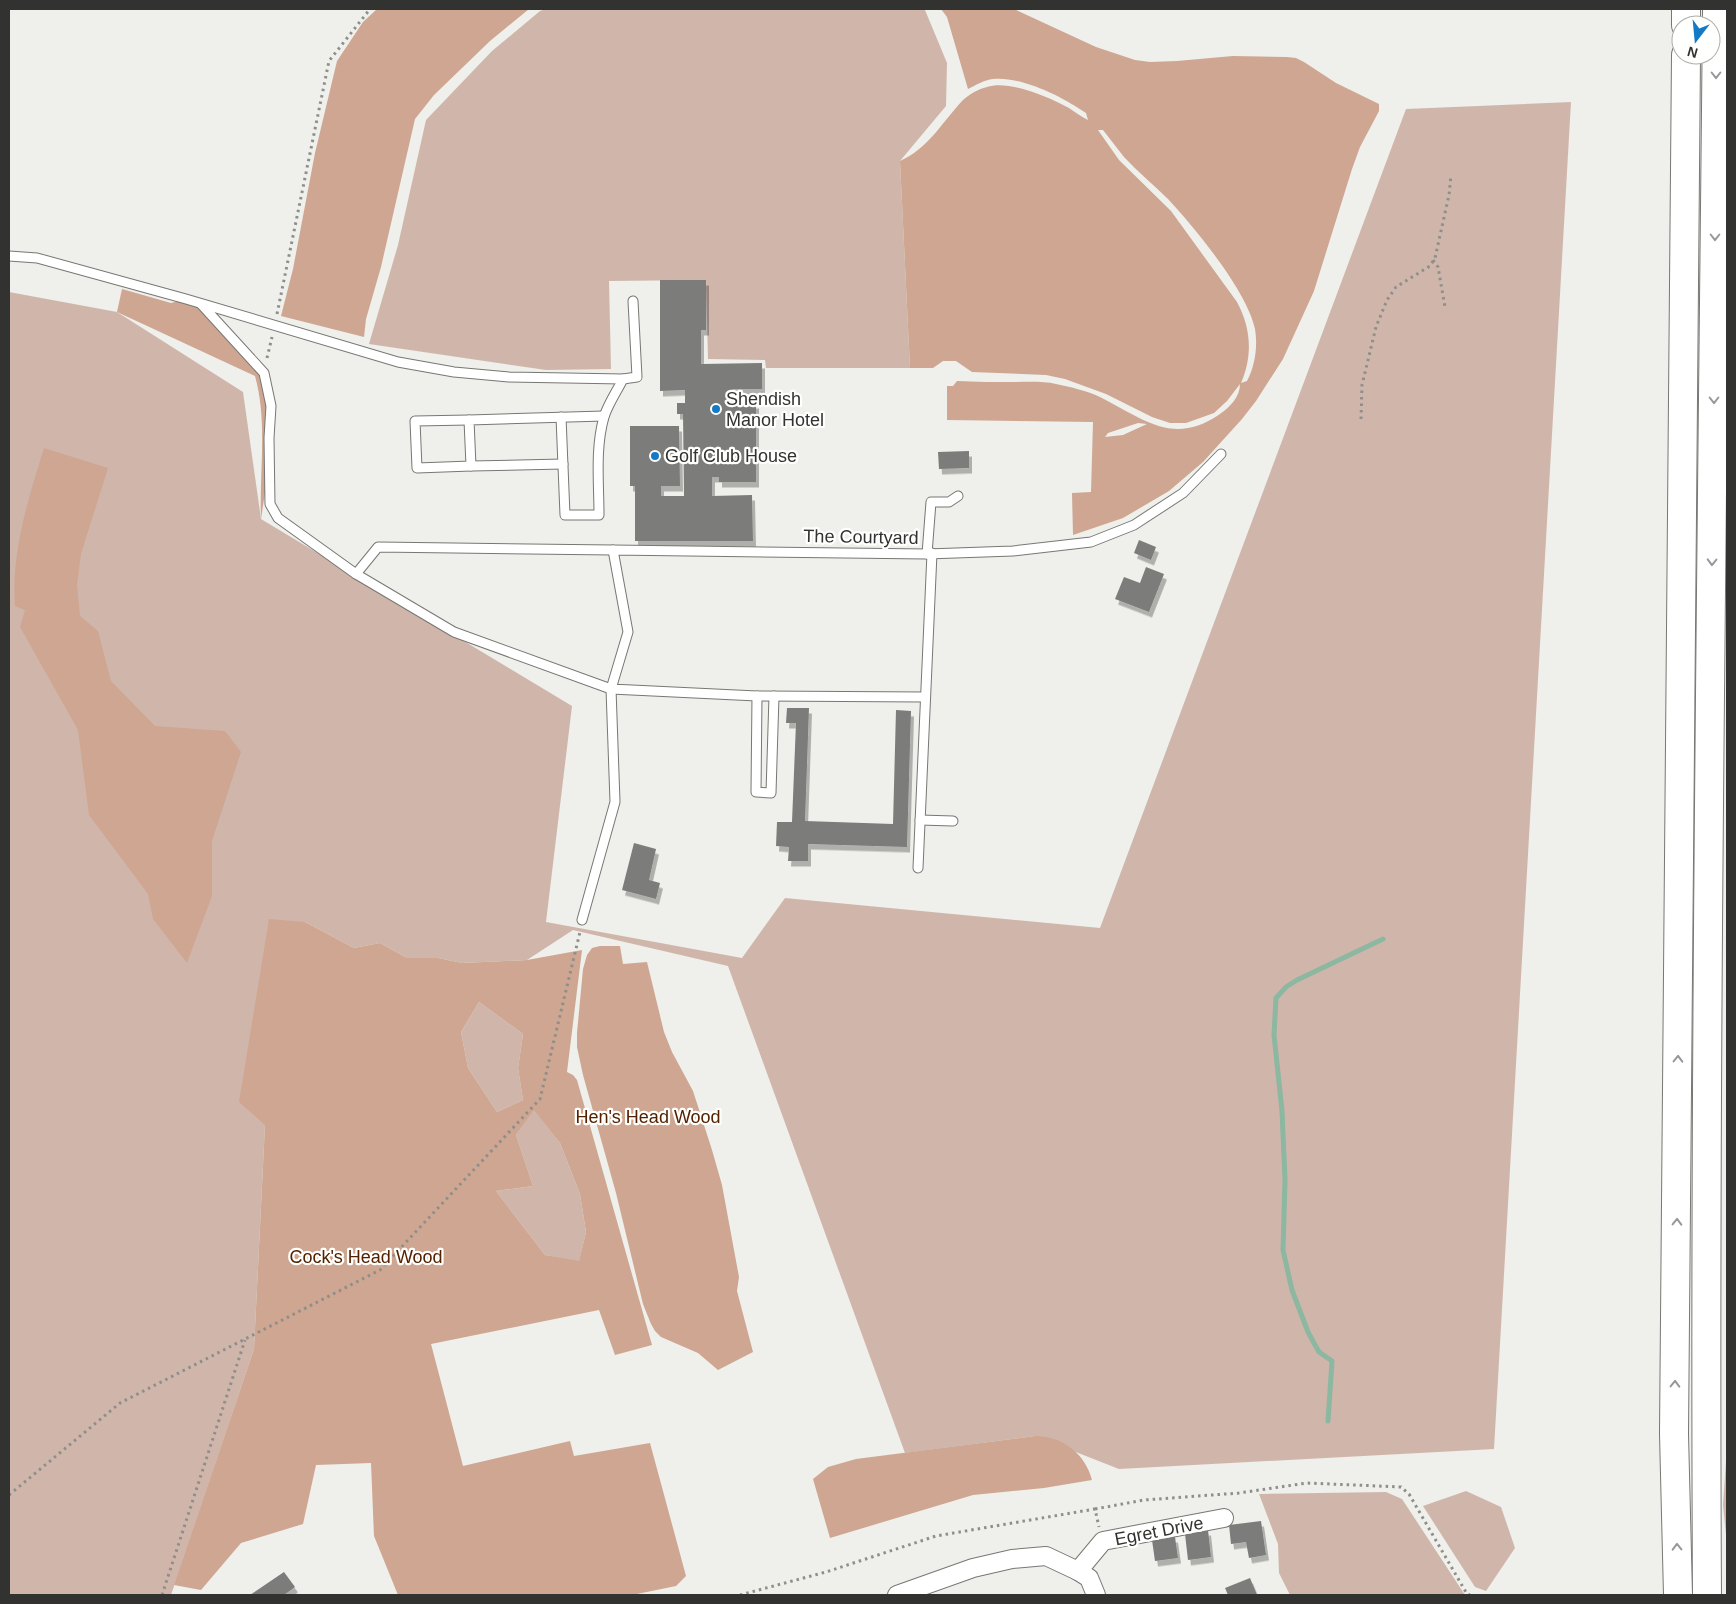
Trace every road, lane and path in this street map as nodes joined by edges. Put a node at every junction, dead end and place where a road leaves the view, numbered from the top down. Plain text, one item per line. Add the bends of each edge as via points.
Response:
1 (370, 9) edge
2 (1717, 9) edge
3 (1686, 65) edge
4 (1451, 175) dead end
5 (9, 256) edge
6 (1433, 260) junction
7 (633, 301) dead end
8 (201, 304) junction
9 (1445, 307) dead end
10 (274, 326) junction
11 (264, 373) junction
12 (623, 379) junction
13 (604, 416) junction
14 (561, 417) junction
15 (1361, 419) dead end
16 (469, 420) junction
17 (1221, 454) dead end
18 (562, 464) junction
19 (471, 466) junction
20 (958, 496) dead end
21 (613, 550) junction
22 (929, 554) junction
23 (356, 574) junction
24 (612, 689) junction
25 (757, 696) junction
26 (774, 696) junction
27 (925, 697) junction
28 (920, 820) junction
29 (953, 821) dead end
30 (918, 868) dead end
31 (582, 920) joint
32 (245, 1339) junction
33 (9, 1495) edge
34 (1096, 1510) junction
35 (1224, 1518) dead end
36 (1102, 1541) junction
37 (1078, 1571) junction
38 (162, 1595) edge
39 (740, 1595) edge
40 (897, 1595) edge
41 (1096, 1595) edge
42 (1470, 1595) edge
43 (1678, 1595) edge
44 (1708, 1595) edge

1 - 10 path via 329,61
2 -> 44 highway via 1709,759
43 -> 3 highway via 1674,1434
4 - 6 path
5 - 8 lane via 37,258
6 - 9 path via 1438,266
6 - 15 path via 1430,266 1396,287 1387,300 1376,327 1362,385
7 - 12 lane via 637,377
8 - 10 lane
8 - 11 lane
10 - 11 path
10 - 12 lane via 398,362 454,372 509,377
11 - 23 lane via 271,406 270,504 278,518
12 - 13 lane
13 - 14 lane
13 - 18 lane via 598,449 599,514 565,515
14 - 16 lane
14 - 18 lane
16 - 19 lane
16 - 19 lane via 415,421 416,468
17 - 22 lane, The Courtyard via 1183,492 1134,525 1091,542
18 - 19 lane
20 - 22 lane via 949,502 932,502
21 - 22 lane, The Courtyard
21 - 23 lane, The Courtyard via 378,547
21 - 24 lane via 628,632
22 - 27 lane
23 - 24 lane via 454,632
24 - 25 lane
24 - 31 lane via 615,802
25 - 26 lane
25 - 26 lane via 756,792 771,793
26 - 27 lane
27 - 28 lane
28 - 29 lane
28 - 30 lane
31 - 32 path via 540,1098 380,1270
32 - 33 path via 120,1403
32 - 38 path
34 - 36 path
34 - 39 path via 936,1536 826,1572
34 - 42 path via 1144,1500 1239,1493 1308,1483 1401,1487 1409,1494
35 - 36 street, Egret Drive
36 - 37 street, Egret Drive
37 - 40 street via 1046,1556 1012,1559 973,1568
37 - 41 street via 1089,1578

